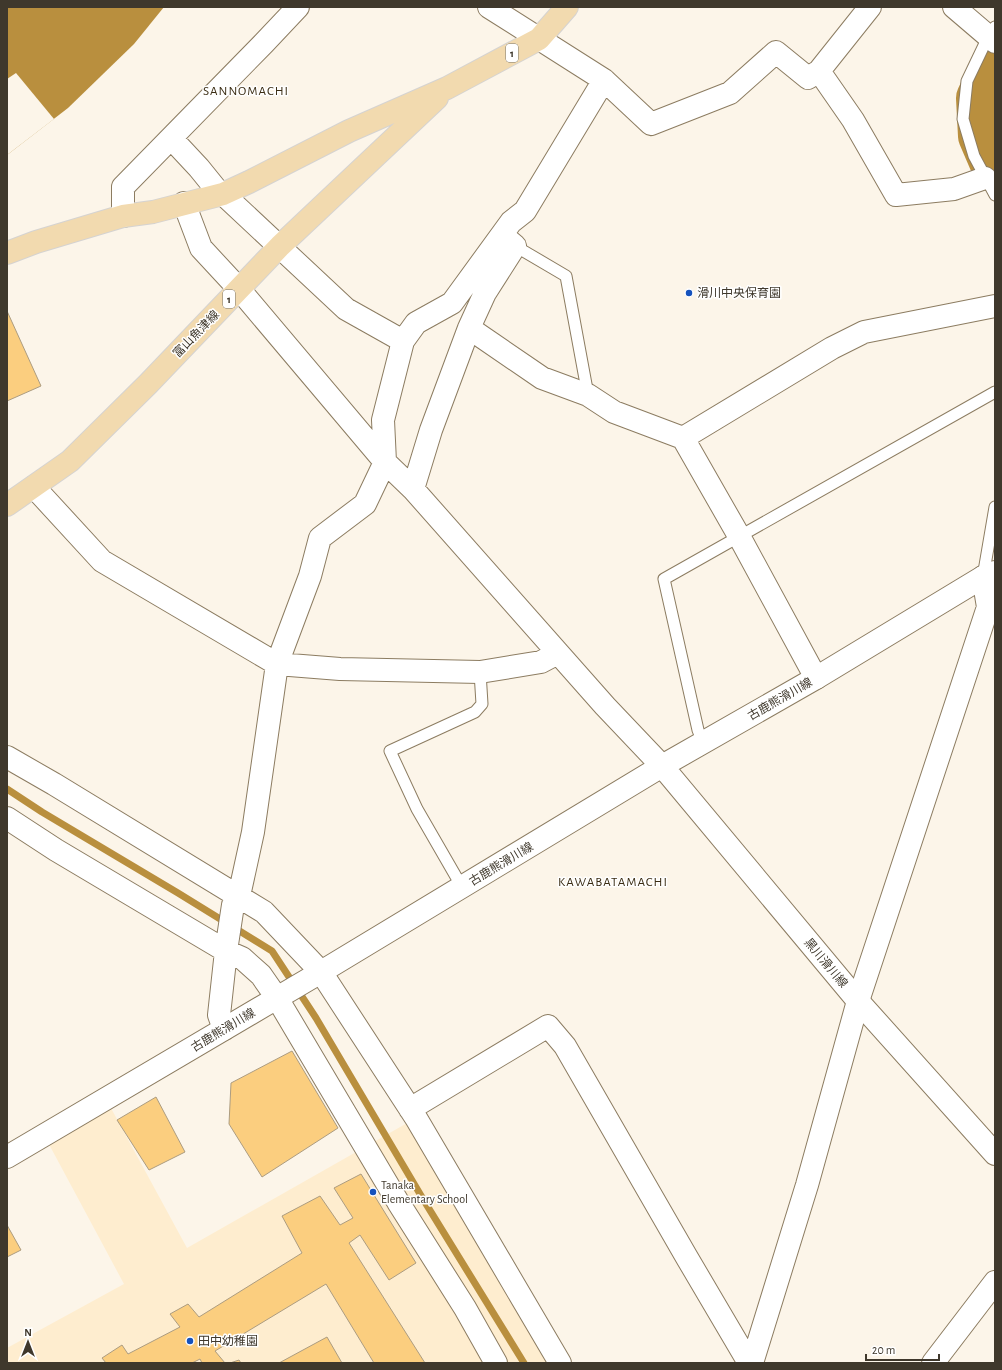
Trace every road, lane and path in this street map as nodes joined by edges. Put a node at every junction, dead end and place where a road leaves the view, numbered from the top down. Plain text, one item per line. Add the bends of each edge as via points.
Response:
1 (298, 7) edge
2 (489, 7) edge
3 (567, 7) edge
4 (870, 7) edge
5 (954, 7) edge
6 (993, 35) edge
7 (539, 39) junction
8 (819, 71) junction
9 (604, 80) junction
10 (447, 88) junction
11 (171, 138) junction
12 (990, 187) edge
13 (222, 194) junction
14 (184, 203) junction
15 (124, 216) junction
16 (509, 240) junction
17 (280, 246) junction
18 (7, 253) edge
19 (239, 289) junction
20 (995, 306) edge
21 (469, 328) junction
22 (403, 341) junction
23 (995, 392) edge
24 (588, 395) junction
25 (683, 438) junction
26 (385, 462) junction
27 (34, 487) junction
28 (413, 489) junction
29 (7, 505) edge
30 (995, 507) edge
31 (739, 536) junction
32 (989, 574) edge
33 (558, 653) junction
34 (276, 664) junction
35 (480, 672) junction
36 (816, 678) junction
37 (703, 743) junction
38 (7, 757) edge
39 (662, 766) junction
40 (7, 818) edge
41 (462, 887) junction
42 (239, 896) junction
43 (226, 951) junction
44 (321, 972) junction
45 (276, 998) junction
46 (858, 1001) junction
47 (224, 1029) junction
48 (410, 1109) junction
49 (995, 1154) edge
50 (7, 1157) edge
51 (995, 1282) edge
52 (496, 1363) edge
53 (560, 1363) edge
54 (749, 1363) edge
55 (752, 1363) edge
56 (933, 1363) edge

1 - 11 street
2 - 7 street
3 - 7 main road, 富山魚津線 / 1
4 - 8 street
5 - 6 street
6 - 12 lane via 966,81 963,119 974,156
7 - 9 street
7 - 10 main road, 富山魚津線 / 1
8 - 9 street via 808,78 776,52 730,93 651,124
8 - 12 street via 853,120 896,195
9 - 16 street via 525,211 511,222
10 - 13 main road, 富山魚津線 / 1 via 349,131
10 - 17 main road, 富山魚津線 / 1
11 - 13 street
11 - 15 street via 123,187
13 - 14 main road, 富山魚津線 / 1
13 - 17 street
14 - 15 main road, 富山魚津線 / 1 via 152,212
14 - 19 street, 黒川滑川線 via 201,248
15 - 18 main road, 富山魚津線 / 1
16 - 21 street
16 - 22 street via 452,303 416,323
16 - 24 lane via 566,276
17 - 19 main road, 富山魚津線 / 1
17 - 22 street via 346,309
19 - 26 street, 黒川滑川線
19 - 27 main road, 富山魚津線 / 1 via 70,461
20 - 25 street via 864,332 832,348
21 - 24 street via 542,378
21 - 28 street via 431,430
22 - 26 street via 383,420
23 - 31 lane
24 - 25 street via 614,412
25 - 31 street
26 - 28 street, 黒川滑川線
26 - 34 street via 365,504 320,538 310,576
27 - 29 main road, 富山魚津線 / 1
27 - 34 street via 102,561
28 - 33 street, 黒川滑川線
30 - 32 lane
31 - 36 street
31 - 37 lane via 664,579
32 - 36 street, 古鹿熊滑川線
32 - 46 street via 988,607
33 - 35 street via 541,662
33 - 39 street, 黒川滑川線
34 - 35 street via 340,669
34 - 42 street via 253,832
35 - 41 lane via 482,704 475,712 390,751 417,809
36 - 37 street, 古鹿熊滑川線
37 - 39 street, 古鹿熊滑川線
38 - 42 street
39 - 41 street, 古鹿熊滑川線
39 - 46 street, 黒川滑川線
40 - 43 street
41 - 44 street, 古鹿熊滑川線
42 - 43 street via 234,905
42 - 44 street via 264,912
43 - 45 street via 242,958 260,975
43 - 47 street via 219,1015
44 - 45 street, 古鹿熊滑川線
44 - 48 street
45 - 47 street, 古鹿熊滑川線
45 - 52 street
46 - 49 street, 黒川滑川線
46 - 55 street via 807,1186
47 - 50 street, 古鹿熊滑川線
48 - 53 street
48 - 54 street via 548,1026 565,1046
51 - 56 street

